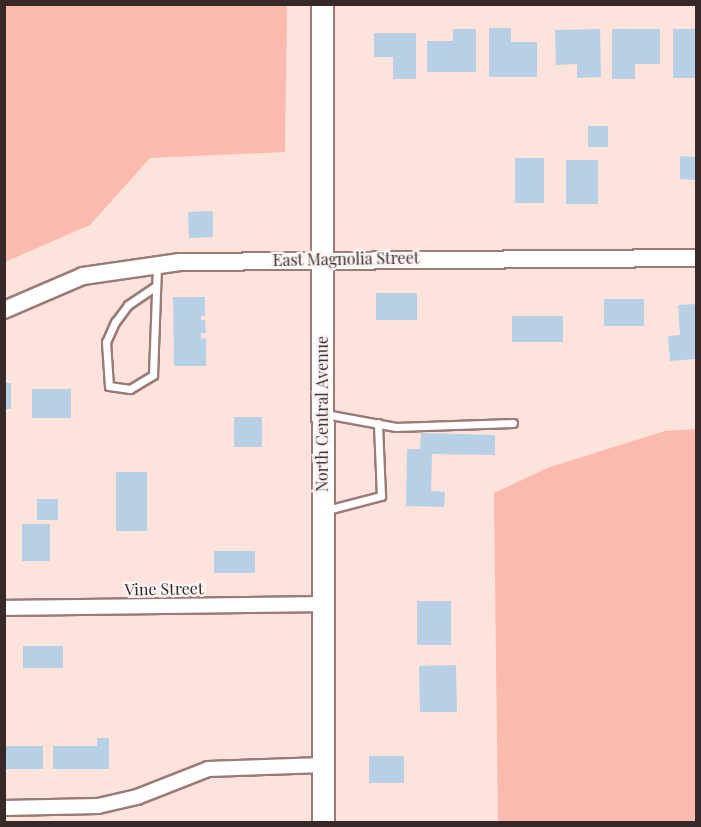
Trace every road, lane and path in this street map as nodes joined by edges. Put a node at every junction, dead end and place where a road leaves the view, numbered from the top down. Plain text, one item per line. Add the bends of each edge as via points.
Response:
1 (322, 4) edge
2 (696, 258) edge
3 (321, 259) junction
4 (157, 264) junction
5 (156, 286) junction
6 (4, 310) edge
7 (322, 414) junction
8 (378, 423) junction
9 (513, 423) dead end
10 (322, 511) junction
11 (323, 604) junction
12 (4, 608) edge
13 (323, 765) junction
14 (4, 808) edge
15 (323, 822) edge

1 - 3 main road, North Central Avenue
2 - 3 street, East Magnolia Street
3 - 4 street, East Magnolia Street
3 - 7 main road, North Central Avenue
4 - 5 lane
4 - 6 street, East Magnolia Street via 83,276
5 - 5 lane via 153,375 130,389 109,386 106,342 115,322 128,305
7 - 8 lane
7 - 10 main road, North Central Avenue
8 - 9 lane via 396,427
8 - 10 lane via 381,496
10 - 11 main road, North Central Avenue
11 - 12 street, Vine Street
11 - 13 main road, North Central Avenue
13 - 14 street via 208,769 137,797 98,806
13 - 15 main road, North Central Avenue

